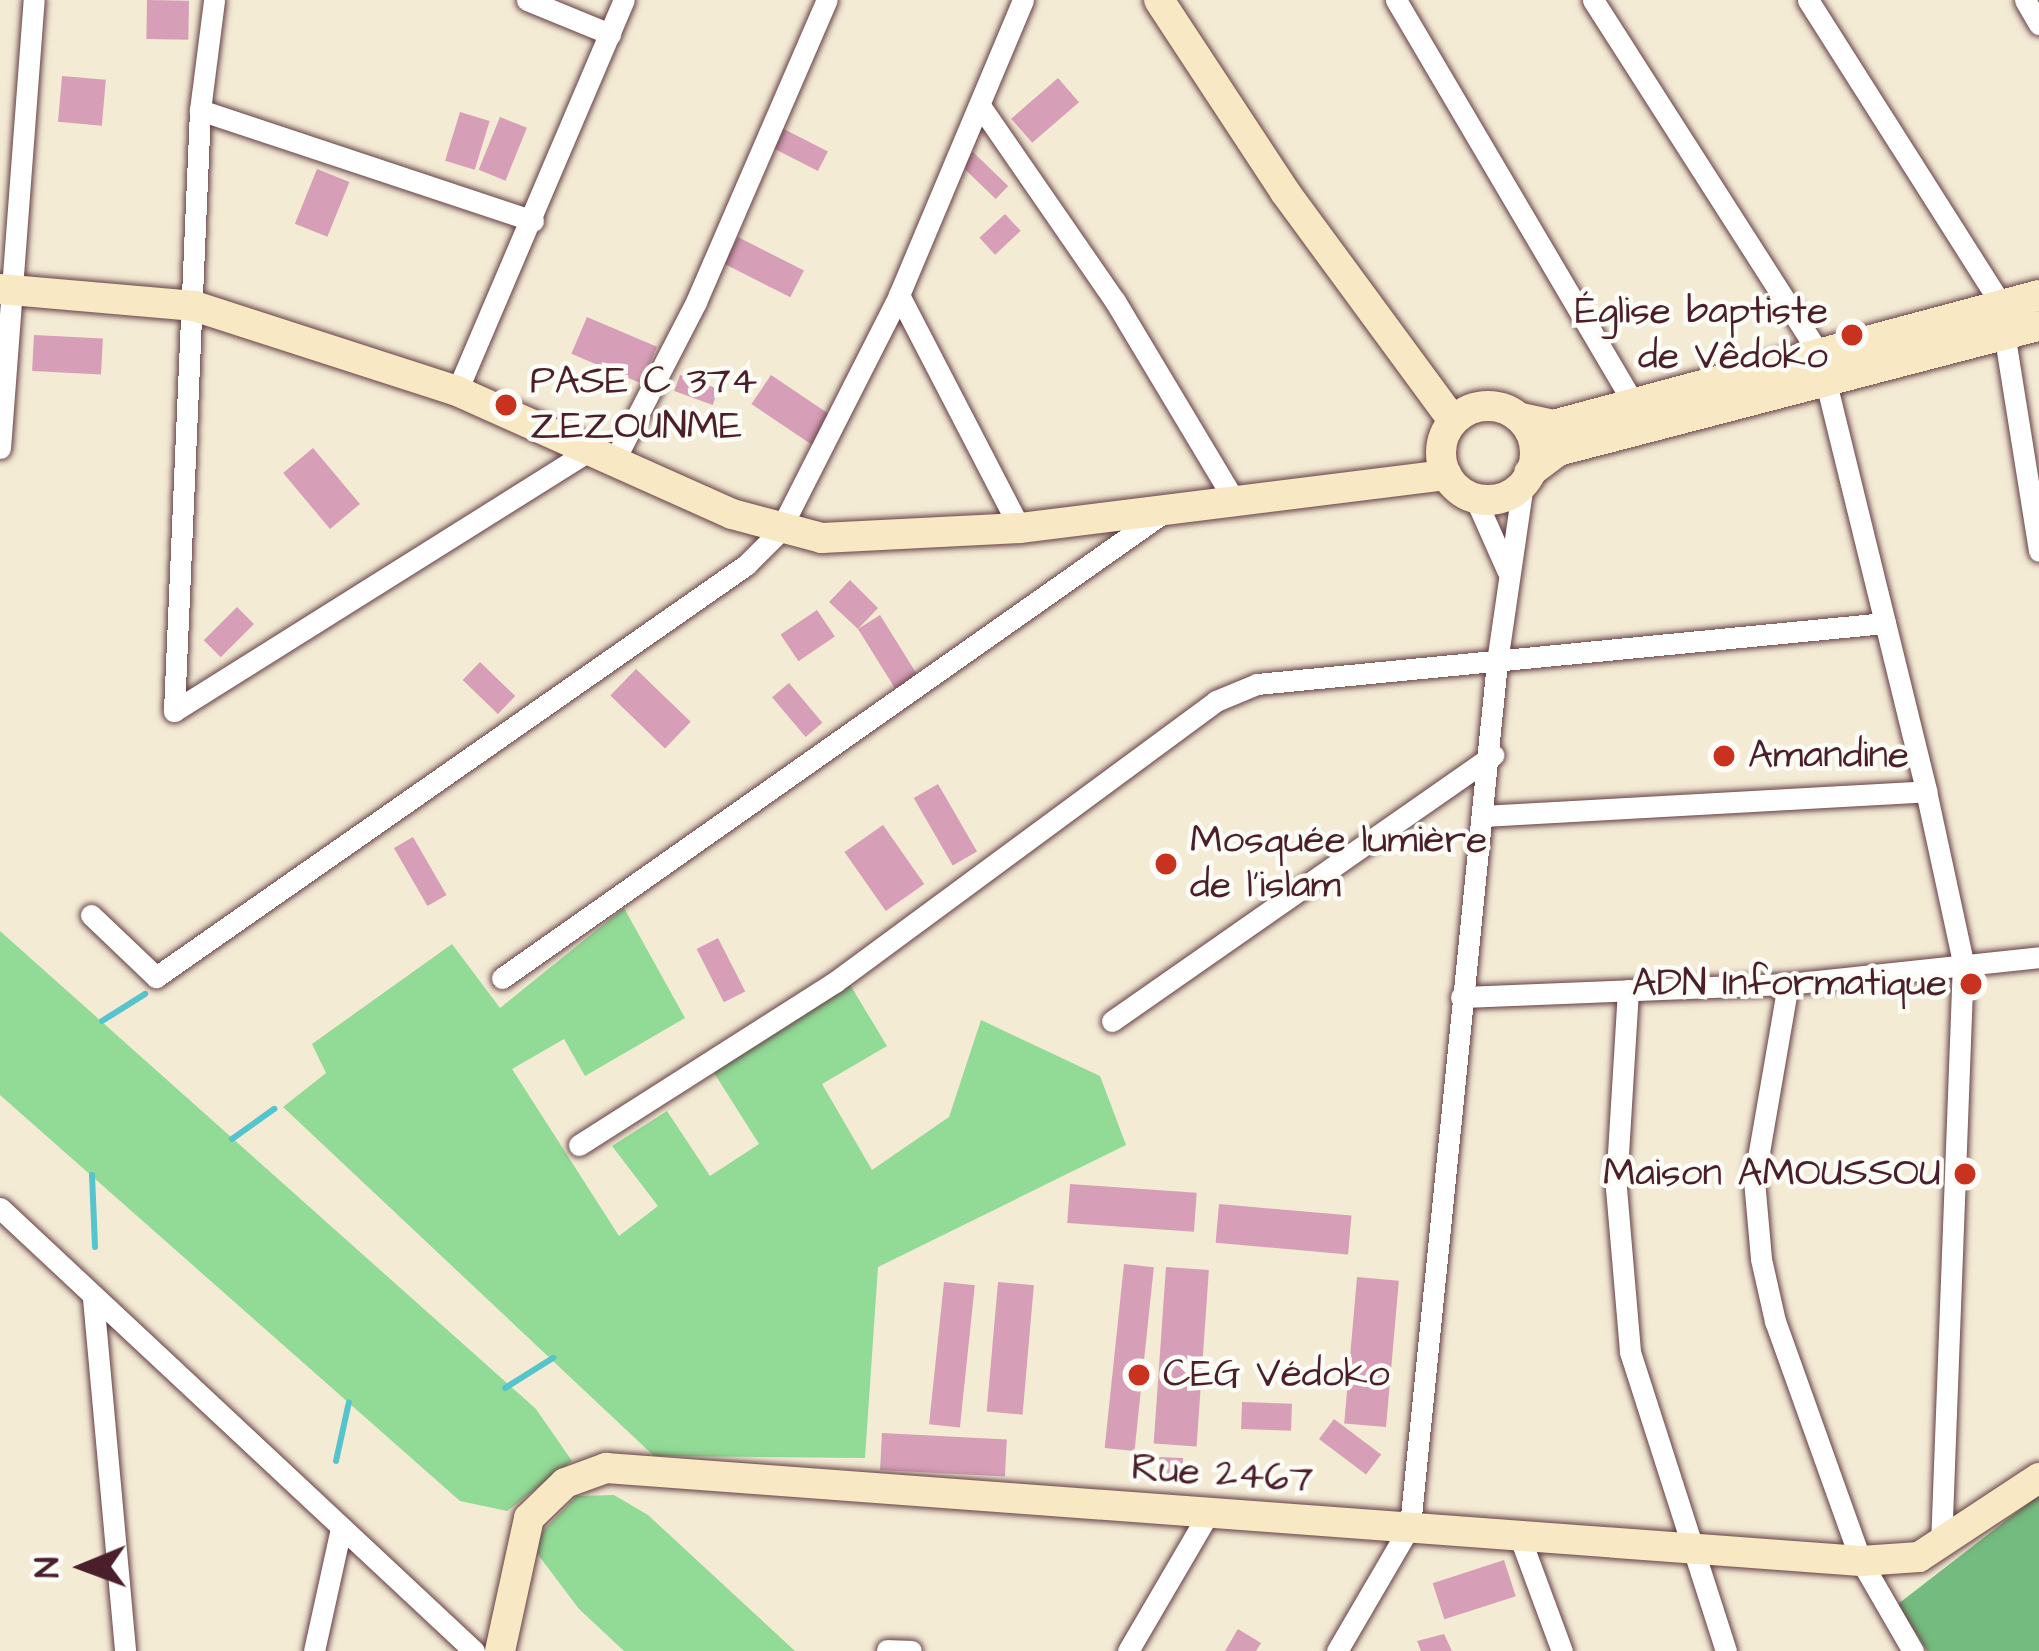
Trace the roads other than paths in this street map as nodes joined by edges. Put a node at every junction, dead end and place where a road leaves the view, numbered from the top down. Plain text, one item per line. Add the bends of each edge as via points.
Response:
1 (34, 0) edge
2 (214, 0) edge
3 (527, 0) edge
4 (624, 0) edge
5 (827, 0) edge
6 (1023, 0) edge
7 (1396, 0) edge
8 (1593, 0) edge
9 (1808, 0) edge
10 (2025, 0) edge
11 (1171, 4) edge
12 (2039, 24) edge
13 (610, 34) junction
14 (981, 107) junction
15 (200, 110) junction
16 (533, 221) junction
17 (5, 289) edge
18 (899, 295) junction
19 (2039, 295) edge
20 (194, 306) junction
21 (2003, 316) junction
22 (2039, 326) edge
23 (1822, 368) junction
24 (457, 391) junction
25 (1634, 404) junction
26 (1521, 418) junction
27 (1453, 438) junction
28 (0, 448) edge
29 (602, 455) junction
30 (1526, 478) junction
31 (1476, 500) junction
32 (1236, 502) junction
33 (2034, 510) edge
34 (1163, 513) junction
35 (1020, 528) junction
36 (779, 532) junction
37 (2039, 551) edge
38 (1509, 577) junction
39 (1885, 623) junction
40 (1497, 662) junction
41 (1494, 755) junction
42 (1926, 791) junction
43 (1484, 816) junction
44 (91, 915) dead end
45 (2039, 957) edge
46 (1964, 962) junction
47 (502, 978) dead end
48 (1788, 984) junction
49 (1628, 991) junction
50 (1461, 997) junction
51 (1112, 1021) dead end
52 (580, 1145) dead end
53 (0, 1208) edge
54 (93, 1298) junction
55 (2039, 1478) edge
56 (1208, 1514) junction
57 (1410, 1526) junction
58 (340, 1533) junction
59 (1519, 1535) junction
60 (1687, 1542) junction
61 (1941, 1544) junction
62 (1861, 1561) junction
63 (1344, 1646) edge
64 (887, 1650) edge
65 (125, 1651) edge
66 (314, 1651) edge
67 (474, 1651) edge
68 (500, 1651) edge
69 (911, 1651) edge
70 (1128, 1651) edge
71 (1562, 1651) edge
72 (1726, 1651) edge
73 (1913, 1651) edge

1 - 17 street
2 - 15 street
3 - 13 street
4 - 13 street
5 - 29 street via 696,302
6 - 14 street
7 - 25 street
8 - 23 street
9 - 21 street
10 - 12 street
11 - 27 street via 1285,192 1429,381
13 - 16 street
14 - 18 street
14 - 32 street via 1115,301
15 - 16 street
15 - 20 street
16 - 24 street
17 - 20 street
17 - 28 street
18 - 35 street
18 - 36 street
19 - 21 street
20 - 24 street
20 - 29 street via 174,711
21 - 22 street
21 - 23 street
21 - 33 street
23 - 25 street
23 - 30 street via 1558,452
23 - 39 street
24 - 29 street
25 - 26 street via 1553,424
26 - 27 street via 1490,406
26 - 30 street via 1533,442
27 - 31 street
27 - 32 street via 1349,486
29 - 36 street
30 - 31 street via 1503,498
30 - 38 street
31 - 38 street
32 - 34 street
33 - 37 street
34 - 35 street
34 - 47 street
35 - 36 street via 859,541
36 - 44 street via 746,566 156,977
38 - 40 street
39 - 40 street
39 - 42 street
40 - 41 street
40 - 52 street via 1275,681 1216,701 835,982
41 - 43 street
41 - 51 street
42 - 43 street
42 - 46 street
43 - 50 street
45 - 46 street
46 - 48 street
46 - 61 street
48 - 49 street
48 - 62 street via 1754,1180 1761,1259 1775,1321
49 - 50 street
49 - 60 street via 1619,1270 1642,1404
50 - 57 street
53 - 54 street
54 - 58 street
54 - 65 street
55 - 61 street, Rue 2467
56 - 57 street, Rue 2467
56 - 68 street, Rue 2467 via 585,1471 529,1518
56 - 70 street
57 - 59 street, Rue 2467
57 - 63 street
58 - 66 street
58 - 67 street
59 - 60 street, Rue 2467
59 - 71 street
60 - 62 street, Rue 2467
60 - 72 street
61 - 62 street, Rue 2467 via 1919,1557
62 - 73 street
64 - 69 street

